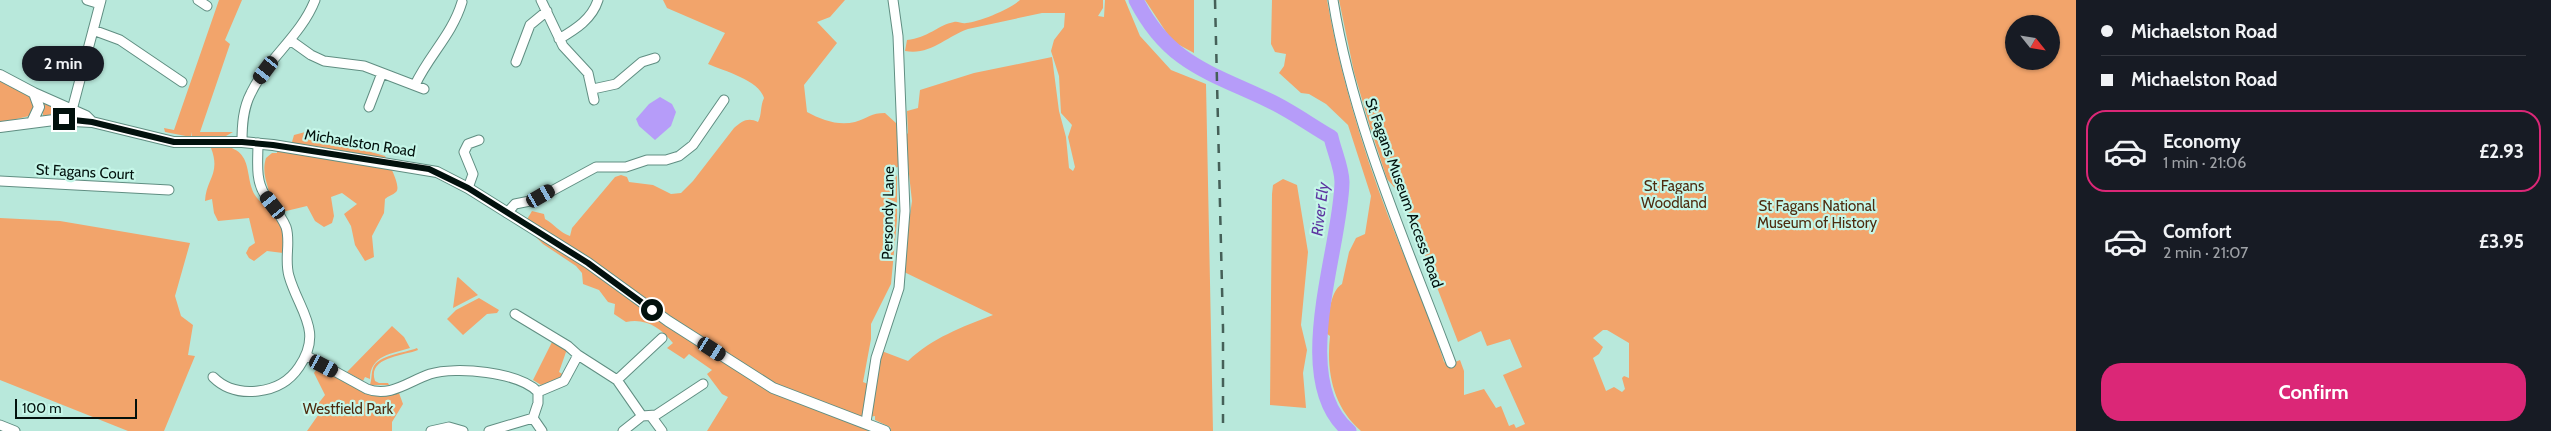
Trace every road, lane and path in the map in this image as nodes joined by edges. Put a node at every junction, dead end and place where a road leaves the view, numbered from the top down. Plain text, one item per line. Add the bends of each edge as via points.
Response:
1 (88, 0) edge
2 (198, 0) edge
3 (315, 0) edge
4 (541, 0) edge
5 (598, 0) edge
6 (893, 0) edge
7 (1333, 0) edge
8 (101, 2) edge
9 (462, 2) dead end
10 (206, 6) dead end
11 (547, 11) junction
12 (93, 30) junction
13 (559, 39) junction
14 (290, 40) junction
15 (655, 58) dead end
16 (516, 62) dead end
17 (382, 73) junction
18 (1, 74) edge
19 (182, 82) dead end
20 (593, 89) junction
21 (34, 93) junction
22 (594, 100) dead end
23 (724, 100) dead end
24 (369, 107) dead end
25 (72, 110) junction
26 (32, 122) junction
27 (92, 122) junction
28 (0, 127) edge
29 (479, 140) dead end
30 (242, 142) junction
31 (258, 143) junction
32 (0, 181) edge
33 (468, 188) junction
34 (169, 190) dead end
35 (507, 213) junction
36 (516, 314) dead end
37 (662, 338) dead end
38 (307, 356) junction
39 (578, 356) junction
40 (1451, 363) dead end
41 (213, 377) dead end
42 (617, 380) junction
43 (703, 384) dead end
44 (538, 392) junction
45 (646, 416) junction
46 (533, 418) junction
47 (866, 422) junction
48 (0, 425) edge
49 (15, 431) edge
50 (431, 431) edge
51 (463, 431) edge
52 (489, 431) edge
53 (542, 431) edge
54 (623, 431) edge
55 (662, 431) edge
56 (885, 431) edge

1 - 8 street
2 - 10 street
3 - 14 street
4 - 11 street
5 - 13 street via 582,25
6 - 47 street, Persondy Lane via 898,36 905,211 899,288 876,358
7 - 40 street, St Fagans Museum Access Road via 1366,136
8 - 12 street
9 - 17 street via 445,40 423,69 420,87
11 - 13 street
11 - 16 street via 532,22
12 - 19 street via 120,40
12 - 25 street
13 - 20 street via 588,72
14 - 17 street via 324,61 364,66
14 - 30 street via 251,93 243,116
15 - 20 street via 642,62 616,84
17 - 24 street
18 - 21 street, Michaelston Road
20 - 22 street
21 - 25 street, Michaelston Road
21 - 26 street via 38,106
23 - 35 street via 693,145 679,156 646,160 626,167 596,167 535,200 515,204
25 - 27 street, Michaelston Road
26 - 27 street, Michaelston Road via 64,119
26 - 28 street, Michaelston Road
27 - 30 street, Michaelston Road via 174,142
29 - 33 street via 468,144 464,152 474,174
30 - 31 street, Michaelston Road
31 - 33 street, Michaelston Road via 429,169
31 - 38 street via 261,188 286,228 287,269 310,334
32 - 34 street, St Fagans Court
33 - 35 street, Michaelston Road
35 - 47 street, Michaelston Road via 588,263 668,321 773,388 793,398
36 - 39 street via 568,346
37 - 42 street
38 - 41 street via 290,379 268,389 232,389
38 - 44 street via 378,392 391,391 430,374 448,371 512,377
39 - 42 street
39 - 44 street via 564,381
42 - 45 street
43 - 45 street
44 - 46 street
45 - 54 street
45 - 55 street
46 - 52 street
46 - 53 street
47 - 56 street, Michaelston Road
48 - 49 street
50 - 51 street via 449,426

